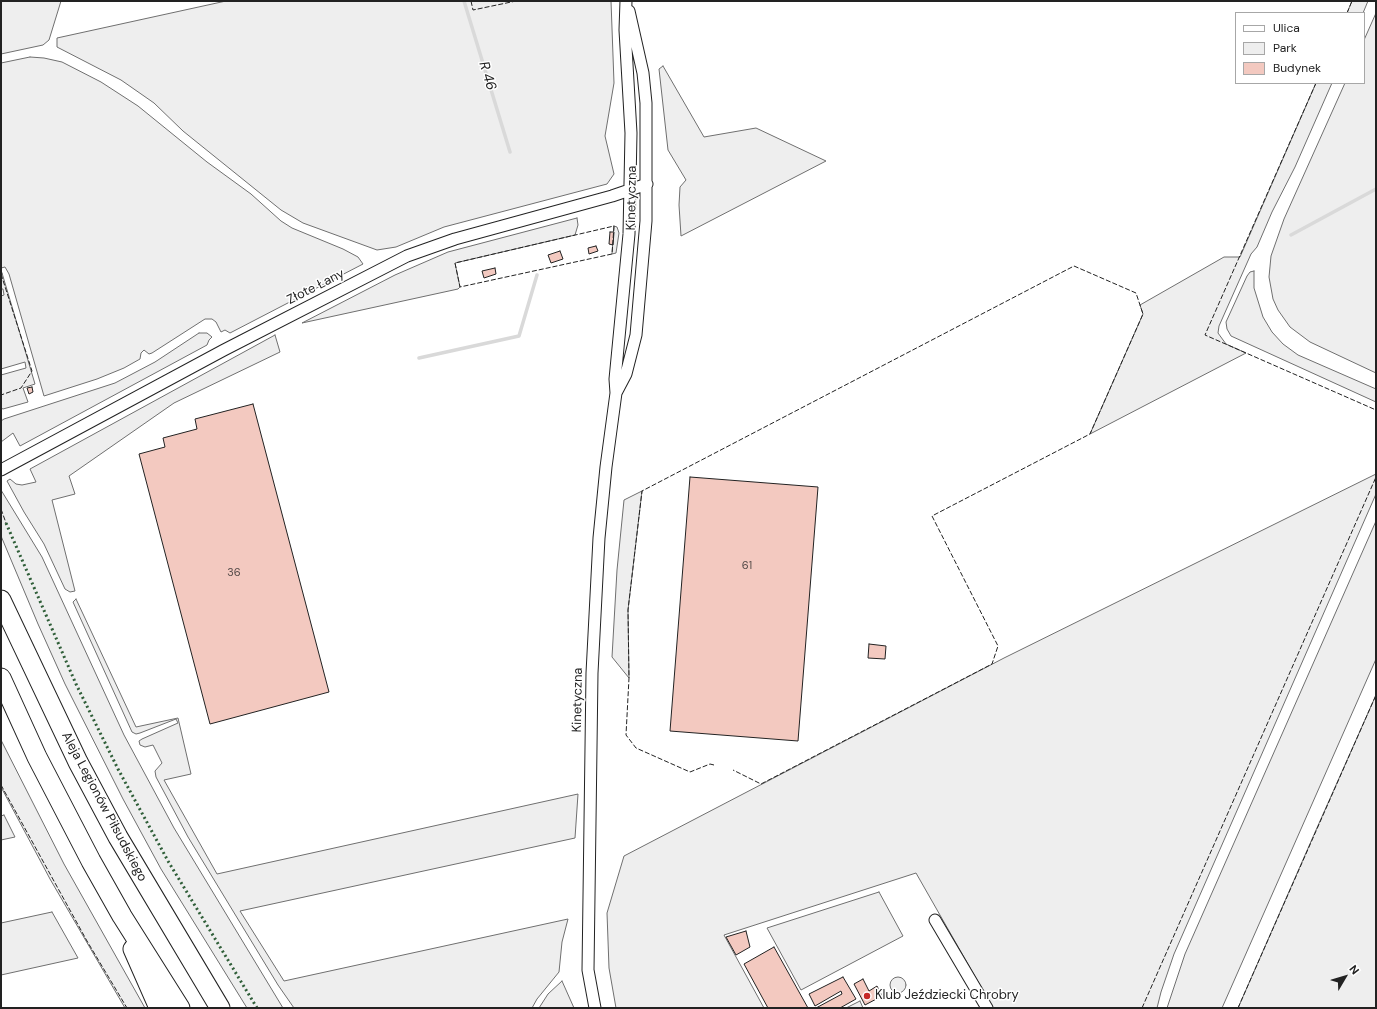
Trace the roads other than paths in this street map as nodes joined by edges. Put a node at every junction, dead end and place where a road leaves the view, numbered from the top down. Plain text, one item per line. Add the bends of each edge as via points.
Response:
1 (626, 1) edge
2 (646, 184) junction
3 (630, 190) junction
4 (616, 393) junction
5 (1, 470) edge
6 (1, 600) edge
7 (1, 678) edge
8 (115, 903) junction
9 (935, 920) dead end
10 (198, 970) junction
11 (159, 1008) edge
12 (180, 1008) edge
13 (220, 1008) edge
14 (230, 1008) edge
15 (595, 1008) edge
16 (986, 1008) edge

1 - 2 street, Kinetyczna via 643,73 646,103
1 - 3 street, Kinetyczna
2 - 3 street, Złote Łany
2 - 4 street, Kinetyczna via 644,247 636,335 626,374
3 - 4 street, Kinetyczna
3 - 5 street, Złote Łany via 455,239 407,256 224,350
4 - 15 street, Kinetyczna via 599,538 592,673 588,970
6 - 10 highway, Aleja Legionów Piłsudskiego via 78,762 118,837
7 - 8 highway via 37,757
8 - 11 highway
8 - 12 highway
9 - 16 street
10 - 13 highway, Aleja Legionów Piłsudskiego
10 - 14 highway

